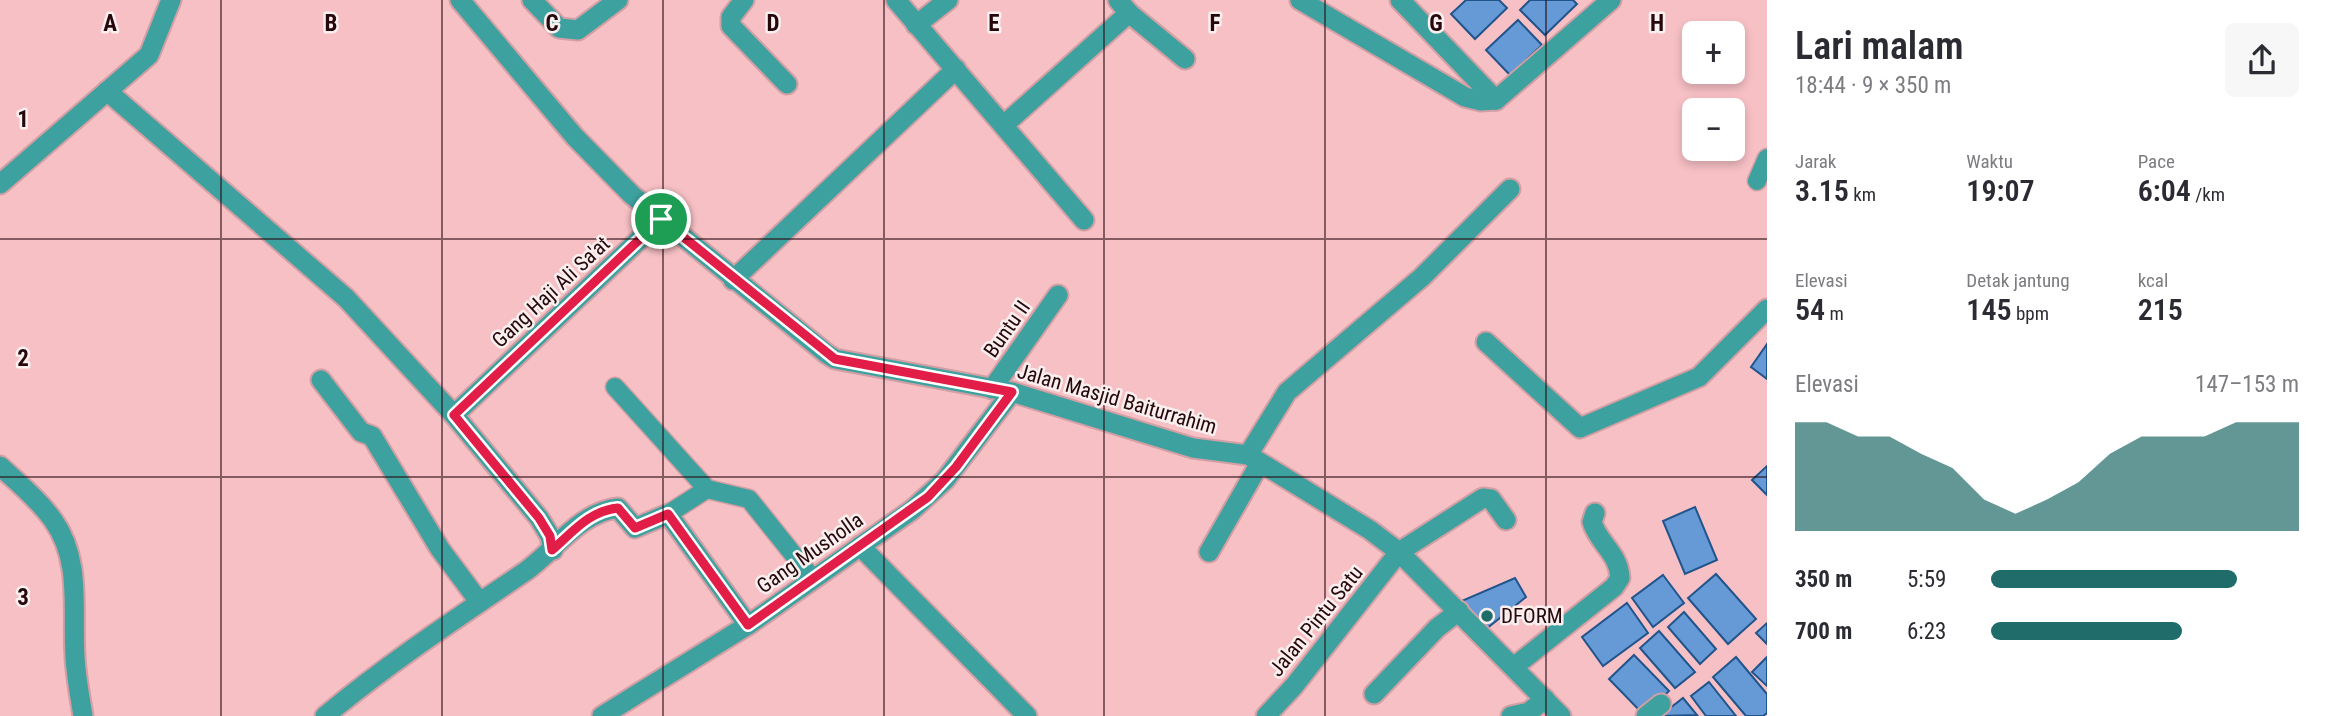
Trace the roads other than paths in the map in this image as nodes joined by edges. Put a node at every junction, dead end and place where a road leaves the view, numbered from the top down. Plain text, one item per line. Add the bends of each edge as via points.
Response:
1 (171, 0) edge
2 (460, 0) edge
3 (532, 0) edge
4 (618, 0) edge
5 (744, 0) edge
6 (897, 0) edge
7 (948, 0) edge
8 (1300, 0) edge
9 (1399, 0) edge
10 (1611, 0) edge
11 (1123, 7) edge
12 (916, 25) junction
13 (1185, 59) dead end
14 (956, 69) junction
15 (787, 84) dead end
16 (107, 91) junction
17 (1496, 100) junction
18 (1005, 124) junction
19 (1767, 158) edge
20 (1757, 181) dead end
21 (0, 184) edge
22 (1510, 189) dead end
23 (661, 219) junction
24 (1084, 220) dead end
25 (733, 280) junction
26 (1058, 295) dead end
27 (1767, 309) edge
28 (1486, 342) dead end
29 (321, 380) dead end
30 (615, 387) dead end
31 (992, 389) junction
32 (1012, 392) junction
33 (454, 415) junction
34 (1254, 459) junction
35 (0, 466) edge
36 (707, 489) junction
37 (1595, 513) dead end
38 (668, 514) junction
39 (1506, 520) dead end
40 (860, 546) junction
41 (552, 550) junction
42 (1209, 552) dead end
43 (1399, 552) junction
44 (813, 579) junction
45 (478, 600) junction
46 (1459, 611) junction
47 (748, 625) junction
48 (1515, 666) junction
49 (1374, 694) dead end
50 (1545, 699) junction
51 (83, 716) edge
52 (325, 716) edge
53 (602, 716) edge
54 (1027, 716) edge
55 (1266, 716) edge
56 (1511, 716) edge
57 (1561, 716) edge

1 - 16 street via 149,55
2 - 23 street, Jalan Masjid Baiturrahim via 575,137
3 - 4 street via 559,28 575,30
5 - 15 street via 731,17 732,26
6 - 12 street
7 - 12 street
8 - 17 street via 1465,97
9 - 17 street
10 - 17 street
11 - 13 street
11 - 18 street
12 - 14 street
14 - 18 street
14 - 25 street
16 - 21 street
16 - 33 street via 346,298
18 - 24 street
19 - 20 lane
22 - 34 street via 1422,277 1287,392
23 - 25 street, Jalan Masjid Baiturrahim
23 - 33 street, Gang Haji Ali Sa'at
25 - 31 street, Jalan Masjid Baiturrahim via 835,359
26 - 31 street, Buntu II
27 - 28 street via 1699,377 1580,428
29 - 45 street via 361,432 372,436 440,549
30 - 36 lane
31 - 32 street, Jalan Masjid Baiturrahim
32 - 34 street, Jalan Masjid Baiturrahim via 1192,448
32 - 40 street, Gang Musholla via 945,480
33 - 41 street via 539,518
34 - 42 street
34 - 43 street, Jalan Masjid Baiturrahim
35 - 51 street via 47,513 66,543
36 - 38 lane
36 - 44 lane via 749,499
37 - 48 street via 1594,530 1614,554 1620,578
38 - 41 street via 635,528 618,508 602,511
38 - 47 street
39 - 43 street, Jalan Pintu Satu via 1491,499 1483,498
40 - 44 street, Gang Musholla
40 - 54 street
41 - 45 street
43 - 46 street, Jalan Masjid Baiturrahim
43 - 55 street, Jalan Pintu Satu
44 - 47 street, Gang Musholla
45 - 52 street
46 - 48 street, Jalan Masjid Baiturrahim
46 - 49 street
47 - 53 street, Gang Musholla
48 - 50 street, Jalan Masjid Baiturrahim
50 - 56 street via 1529,712
50 - 57 street, Jalan Masjid Baiturrahim

